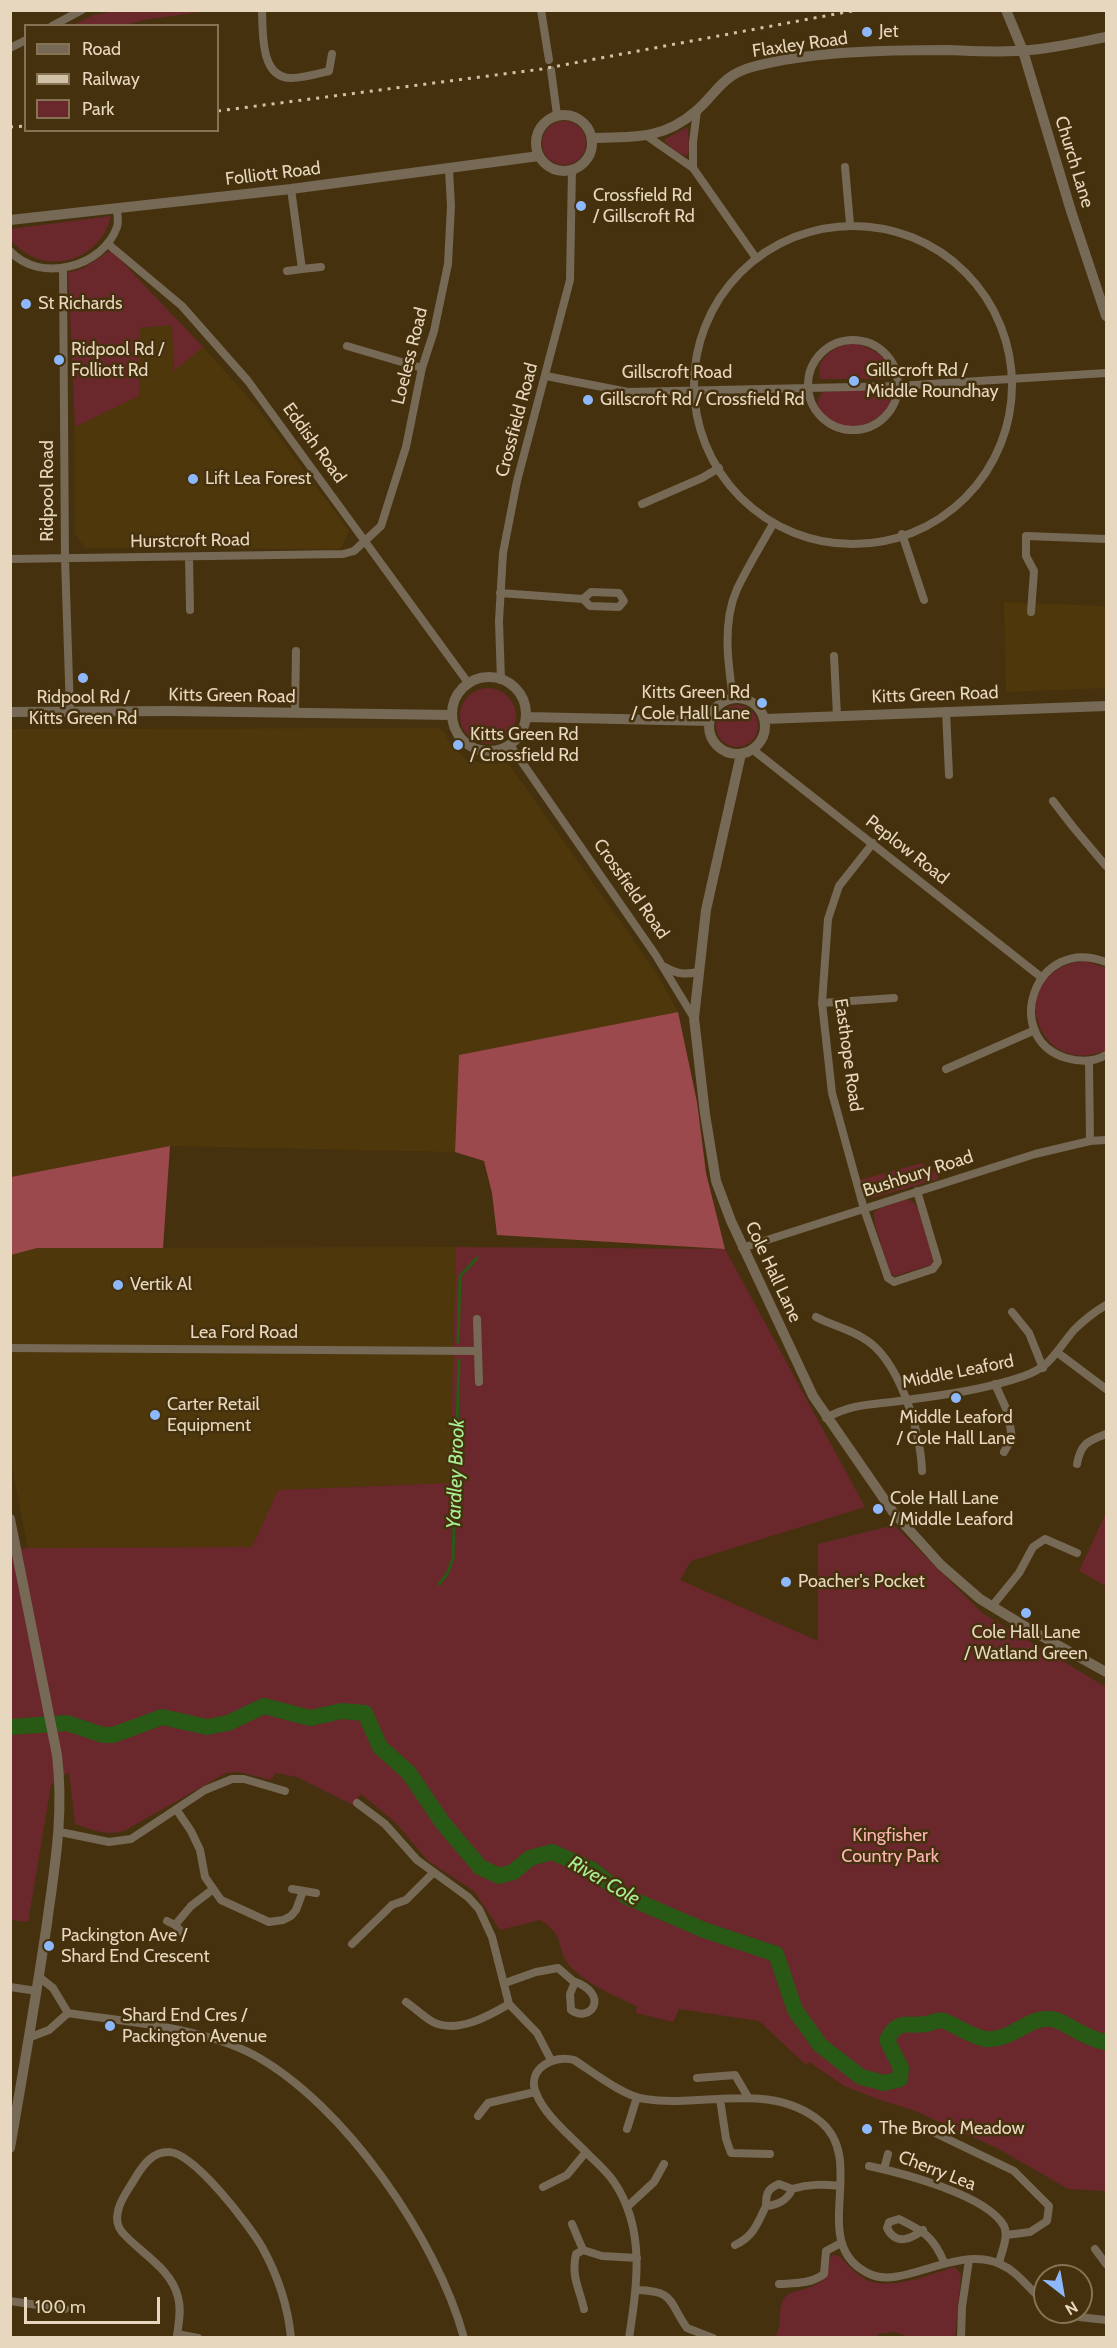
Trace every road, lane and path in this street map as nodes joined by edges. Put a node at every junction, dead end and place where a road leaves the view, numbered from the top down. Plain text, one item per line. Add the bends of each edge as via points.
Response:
1 (82, 10) edge
2 (262, 10) edge
3 (541, 10) edge
4 (1006, 10) edge
5 (56, 24) edge
6 (1107, 37) edge
7 (24, 41) edge
8 (10, 48) edge
9 (1023, 51) junction
10 (332, 54) dead end
11 (549, 60) dead end
12 (551, 70) dead end
13 (697, 111) junction
14 (557, 115) junction
15 (647, 136) junction
16 (592, 138) junction
17 (539, 156) junction
18 (845, 167) dead end
19 (693, 168) junction
20 (449, 169) junction
21 (572, 169) junction
22 (291, 189) junction
23 (117, 208) junction
24 (10, 220) edge
25 (850, 224) junction
26 (108, 244) junction
27 (12, 254) edge
28 (756, 258) junction
29 (321, 267) dead end
30 (63, 269) junction
31 (302, 269) junction
32 (287, 271) dead end
33 (1107, 316) edge
34 (347, 346) dead end
35 (422, 368) junction
36 (1107, 373) edge
37 (546, 376) junction
38 (1012, 378) junction
39 (898, 386) junction
40 (810, 387) junction
41 (695, 391) junction
42 (719, 468) junction
43 (642, 504) dead end
44 (773, 524) junction
45 (902, 534) junction
46 (1107, 539) edge
47 (366, 541) junction
48 (189, 558) junction
49 (65, 559) junction
50 (10, 560) edge
51 (500, 593) junction
52 (583, 599) dead end
53 (924, 600) dead end
54 (190, 610) dead end
55 (1030, 612) dead end
56 (296, 651) dead end
57 (834, 656) dead end
58 (501, 680) junction
59 (469, 684) junction
60 (733, 698) junction
61 (1107, 706) edge
62 (946, 711) junction
63 (10, 712) edge
64 (70, 712) junction
65 (295, 713) junction
66 (452, 715) junction
67 (837, 716) junction
68 (527, 717) junction
69 (765, 719) junction
70 (710, 721) junction
71 (510, 745) junction
72 (752, 749) junction
73 (741, 754) junction
74 (949, 775) dead end
75 (1053, 801) dead end
76 (873, 843) junction
77 (1107, 866) edge
78 (1107, 962) edge
79 (662, 965) junction
80 (698, 972) junction
81 (1041, 977) junction
82 (894, 998) dead end
83 (822, 1003) junction
84 (694, 1018) junction
85 (1035, 1030) junction
86 (1107, 1055) edge
87 (1089, 1061) junction
88 (946, 1069) dead end
89 (1107, 1140) edge
90 (1090, 1141) junction
91 (917, 1191) junction
92 (864, 1209) junction
93 (742, 1248) junction
94 (1107, 1305) edge
95 (1012, 1312) dead end
96 (816, 1317) dead end
97 (477, 1319) dead end
98 (830, 1324) junction
99 (825, 1335) dead end
100 (10, 1348) edge
101 (477, 1351) junction
102 (1058, 1353) junction
103 (1043, 1368) junction
104 (479, 1382) dead end
105 (995, 1384) junction
106 (1107, 1389) edge
107 (906, 1401) junction
108 (826, 1418) junction
109 (1107, 1434) edge
110 (1005, 1452) dead end
111 (1077, 1464) dead end
112 (922, 1471) dead end
113 (10, 1519) edge
114 (1077, 1553) dead end
115 (993, 1605) junction
116 (1107, 1672) edge
117 (285, 1791) dead end
118 (357, 1803) dead end
119 (176, 1809) junction
120 (60, 1832) junction
121 (433, 1873) junction
122 (292, 1889) dead end
123 (212, 1890) junction
124 (303, 1891) junction
125 (316, 1893) dead end
126 (166, 1921) dead end
127 (175, 1925) junction
128 (183, 1933) dead end
129 (352, 1944) dead end
130 (39, 1977) junction
131 (575, 1982) dead end
132 (505, 1983) junction
133 (10, 1986) edge
134 (37, 1991) junction
135 (406, 2002) dead end
136 (509, 2004) junction
137 (68, 2013) junction
138 (28, 2038) junction
139 (551, 2060) junction
140 (697, 2078) dead end
141 (535, 2092) junction
142 (637, 2097) junction
143 (748, 2097) junction
144 (720, 2099) junction
145 (478, 2116) dead end
146 (627, 2129) dead end
147 (922, 2129) dead end
148 (10, 2148) edge
149 (586, 2152) junction
150 (770, 2154) dead end
151 (888, 2154) dead end
152 (664, 2164) dead end
153 (869, 2166) dead end
154 (884, 2169) junction
155 (840, 2186) junction
156 (543, 2187) dead end
157 (792, 2189) junction
158 (766, 2206) junction
159 (627, 2207) junction
160 (572, 2224) dead end
161 (923, 2230) dead end
162 (1006, 2235) junction
163 (841, 2243) junction
164 (735, 2245) dead end
165 (1095, 2249) dead end
166 (583, 2250) junction
167 (637, 2258) junction
168 (969, 2260) junction
169 (944, 2262) junction
170 (999, 2263) junction
171 (1107, 2264) edge
172 (779, 2284) dead end
173 (636, 2290) junction
174 (1033, 2290) edge
175 (10, 2301) edge
176 (65, 2309) dead end
177 (584, 2309) dead end
178 (177, 2336) edge
179 (198, 2337) edge
180 (291, 2337) edge
181 (464, 2337) edge
182 (629, 2337) edge
183 (712, 2337) edge
184 (961, 2337) edge

1 - 5 street
2 - 10 street via 265,53 271,67 284,77 329,71
3 - 11 street
4 - 9 street, Church Lane
6 - 9 street, Flaxley Road
7 - 8 street
9 - 13 street, Flaxley Road via 897,50 750,67 727,79
9 - 33 street, Church Lane
12 - 14 street
13 - 15 street, Flaxley Road via 676,125
13 - 19 street
14 - 16 street via 580,119
14 - 17 street via 542,126 538,135
15 - 16 street, Flaxley Road
15 - 19 street
16 - 21 street via 588,158
17 - 20 street, Folliott Road
17 - 21 street via 553,168
18 - 25 street
19 - 28 street
20 - 22 street, Folliott Road
20 - 35 street, Loeless Road via 448,264
21 - 37 street, Crossfield Road via 570,280
22 - 23 street, Folliott Road
22 - 31 street
23 - 24 street, Folliott Road
23 - 26 street via 118,225
25 - 28 street via 817,229
25 - 38 street via 916,237 965,272 1000,326
26 - 30 street via 83,263
26 - 47 street, Eddish Road via 182,306 248,381
27 - 30 street via 34,267
28 - 41 street via 709,316 700,345
29 - 31 street
30 - 49 street, Ridpool Road
31 - 32 street
34 - 35 street
35 - 47 street, Loeless Road via 406,447 381,526
36 - 38 street, Gillscroft Road
37 - 41 street, Gillscroft Road via 628,392
37 - 51 street, Crossfield Road via 517,481 503,553
38 - 39 street, Gillscroft Road
38 - 45 street via 1005,433 980,481 949,511
39 - 40 street, Gillscroft Road
39 - 40 street via 896,400 880,422 852,430 834,426 820,417
39 - 40 street via 887,355 874,344 850,338 835,342 816,357
40 - 41 street, Gillscroft Road
41 - 42 street via 696,418
42 - 43 street
42 - 44 street via 734,491
44 - 45 street via 820,541 873,542
44 - 60 street via 736,591 729,620 727,654
45 - 53 street
46 - 55 street via 1026,536 1026,556 1034,571
47 - 48 street, Hurstcroft Road via 343,554
47 - 59 street, Eddish Road
48 - 49 street, Hurstcroft Road
48 - 54 street
49 - 50 street, Hurstcroft Road
49 - 64 street, Ridpool Road
51 - 52 street
51 - 58 street, Crossfield Road
56 - 65 street
57 - 67 street
58 - 59 street via 484,678
58 - 68 street via 521,696
59 - 66 street via 458,694
60 - 69 street via 753,703
60 - 70 street via 717,707
61 - 62 street, Kitts Green Road
62 - 67 street, Kitts Green Road
62 - 74 street
63 - 64 street, Kitts Green Road
64 - 65 street, Kitts Green Road
65 - 66 street, Kitts Green Road
66 - 71 street via 457,731 473,748 490,751
67 - 69 street, Kitts Green Road
68 - 70 street
68 - 71 street
69 - 72 street via 763,736
70 - 73 street via 712,738 719,747
71 - 79 street, Crossfield Road
72 - 73 street
72 - 76 street, Peplow Road
73 - 80 street, Cole Hall Lane via 706,910
75 - 77 street
76 - 81 street, Peplow Road
76 - 83 street, Easthope Road via 839,886 828,919
78 - 81 street via 1095,957 1065,959
79 - 80 street, Crossfield Road via 685,975
79 - 84 street, Crossfield Road
80 - 84 street, Cole Hall Lane
81 - 85 street via 1031,1002
82 - 83 street
83 - 92 street, Easthope Road via 832,1093
84 - 93 street, Cole Hall Lane via 716,1181
85 - 87 street via 1047,1046 1063,1057
85 - 88 street
86 - 87 street
87 - 90 street
89 - 90 street, Bushbury Road
90 - 91 street, Bushbury Road
91 - 92 street, Bushbury Road
91 - 92 street, Easthope Road via 938,1266 898,1281 891,1280
92 - 93 street, Bushbury Road
93 - 108 street, Cole Hall Lane
94 - 102 street, Middle Leaford via 1085,1319
95 - 103 street via 1029,1333
96 - 98 street
97 - 101 street
98 - 99 street
98 - 107 street via 864,1338 880,1351
100 - 101 street, Lea Ford Road
101 - 104 street
102 - 103 street, Middle Leaford
102 - 106 street
103 - 105 street, Middle Leaford
105 - 107 street, Middle Leaford
105 - 110 street via 1008,1413 1012,1438
107 - 108 street, Middle Leaford via 843,1409
107 - 112 street via 922,1452
108 - 115 street, Cole Hall Lane via 893,1512 941,1565 980,1599
109 - 111 street via 1079,1450
113 - 120 street via 57,1755
114 - 115 street via 1045,1539 1033,1547 1019,1573
115 - 116 street, Cole Hall Lane
117 - 119 street via 232,1779 205,1790
118 - 121 street via 385,1824
119 - 120 street via 131,1839 109,1842
119 - 123 street via 200,1850
120 - 130 street
121 - 129 street
121 - 132 street via 468,1897 478,1909 492,1937
122 - 124 street
123 - 124 street via 221,1900 269,1922 291,1916
123 - 127 street
124 - 125 street
126 - 127 street
127 - 128 street
130 - 134 street
130 - 137 street via 53,1988
131 - 132 street via 558,1968
132 - 136 street
133 - 134 street
134 - 138 street
135 - 136 street via 434,2022 450,2025 469,2023
136 - 139 street via 537,2034
137 - 138 street via 49,2031
137 - 181 street via 210,2037 253,2055 298,2084 341,2126 406,2213 447,2288
138 - 148 street
139 - 141 street via 539,2070
139 - 142 street via 574,2060
140 - 143 street via 735,2075
141 - 145 street via 488,2103
141 - 149 street via 552,2117
142 - 144 street
142 - 146 street
143 - 144 street
143 - 155 street via 788,2103 823,2124 838,2150
144 - 150 street via 731,2152
147 - 162 street via 1014,2170 1049,2206 1047,2221 1039,2227
149 - 156 street via 567,2175
149 - 159 street via 613,2180
151 - 154 street, Cherry Lea
152 - 159 street via 654,2182
153 - 154 street, Cherry Lea
154 - 162 street, Cherry Lea via 959,2194 988,2210 1004,2227
155 - 157 street via 807,2184
155 - 163 street
157 - 158 street via 780,2202
157 - 158 street via 779,2184 771,2187
158 - 164 street via 755,2231
159 - 167 street
160 - 166 street
161 - 169 street via 937,2245
162 - 170 street
163 - 169 street via 849,2257 874,2276 888,2278
163 - 172 street via 826,2252 824,2274 818,2279
165 - 171 street
166 - 167 street via 602,2256
166 - 177 street via 576,2254 574,2283 580,2290
167 - 173 street
168 - 169 street
168 - 170 street
168 - 184 street
170 - 174 street via 1017,2273
173 - 182 street
173 - 183 street via 657,2291 670,2299 687,2328
175 - 176 street
178 - 179 street
178 - 180 street via 180,2315 173,2286 147,2253 121,2231 116,2220 118,2208 142,2166 156,2154 170,2151 223,2193 261,2247 276,2277

